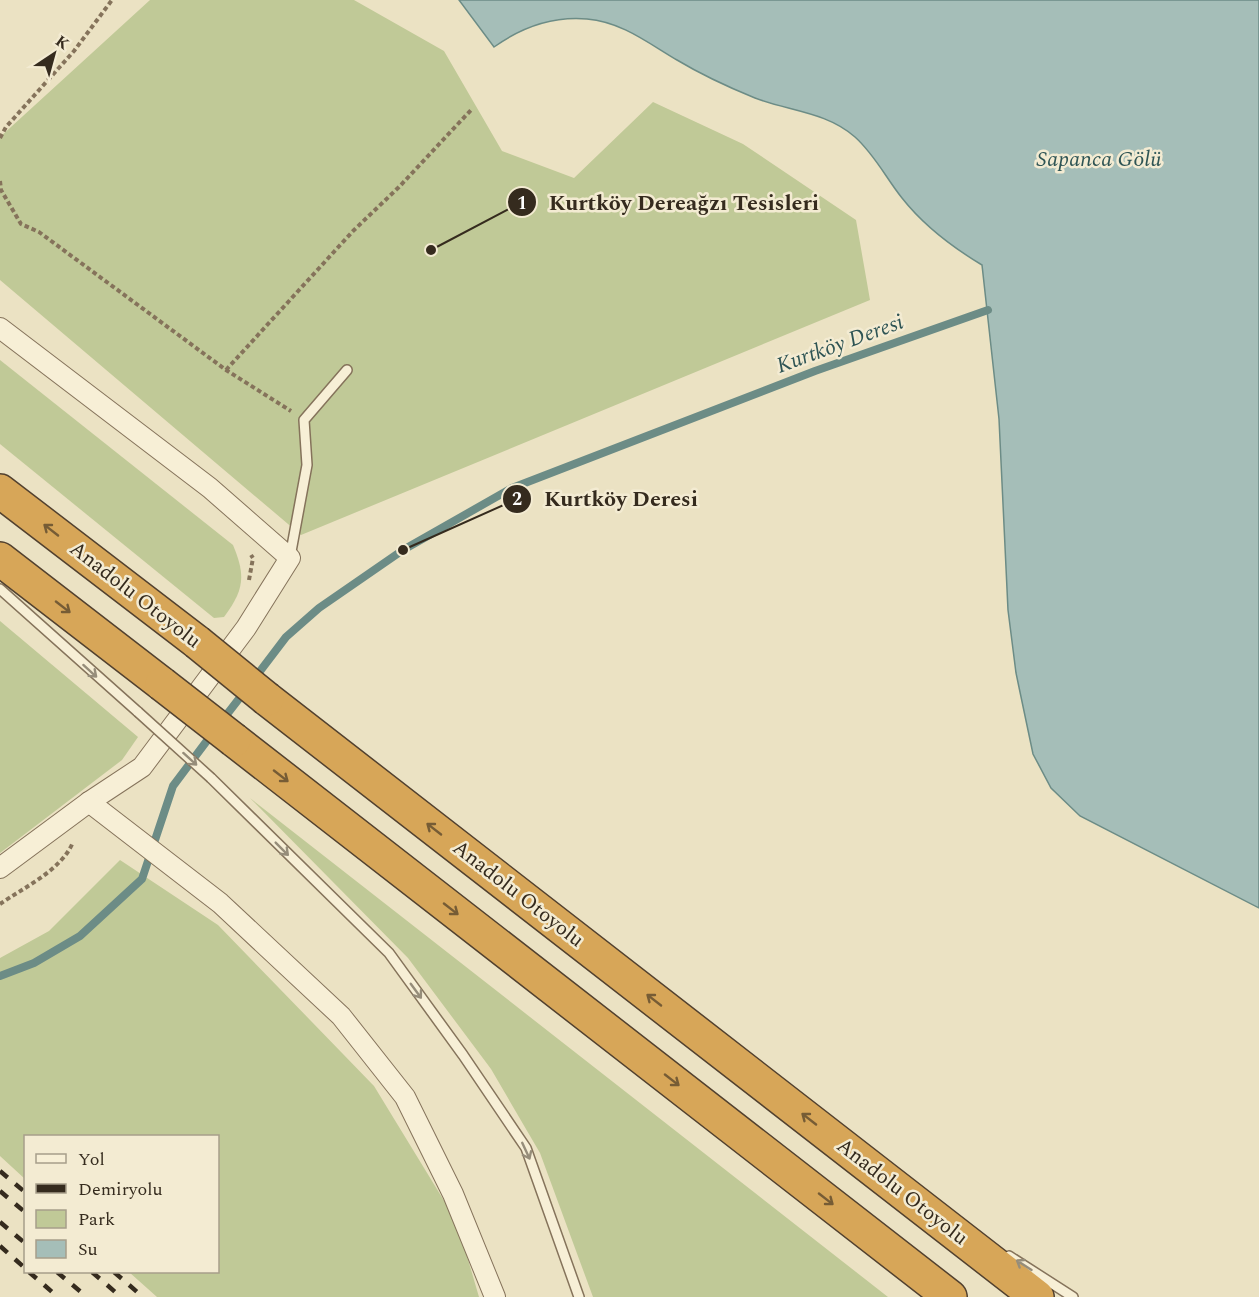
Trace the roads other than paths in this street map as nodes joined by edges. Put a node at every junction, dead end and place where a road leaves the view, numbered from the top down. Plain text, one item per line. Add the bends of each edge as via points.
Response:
1 (0, 328) edge
2 (346, 370) dead end
3 (0, 491) edge
4 (290, 558) junction
5 (0, 559) edge
6 (0, 590) edge
7 (89, 802) junction
8 (0, 868) edge
9 (860, 1159) junction
10 (967, 1228) dead end
11 (996, 1247) dead end
12 (495, 1297) edge
13 (579, 1297) edge
14 (950, 1297) edge
15 (1037, 1297) edge
16 (1073, 1297) edge

1 - 4 street via 210,489
2 - 4 lane via 304,420 307,465
9 -> 3 highway, Anadolu Otoyolu, bridge
4 - 7 street via 246,628 142,767
5 -> 14 highway, bridge
6 -> 13 lane, bridge via 211,778 388,953 526,1148
7 - 8 street
7 - 12 street via 220,903 341,1016 405,1097 453,1194
9 - 10 lane
9 - 15 highway, Anadolu Otoyolu
16 -> 11 lane

